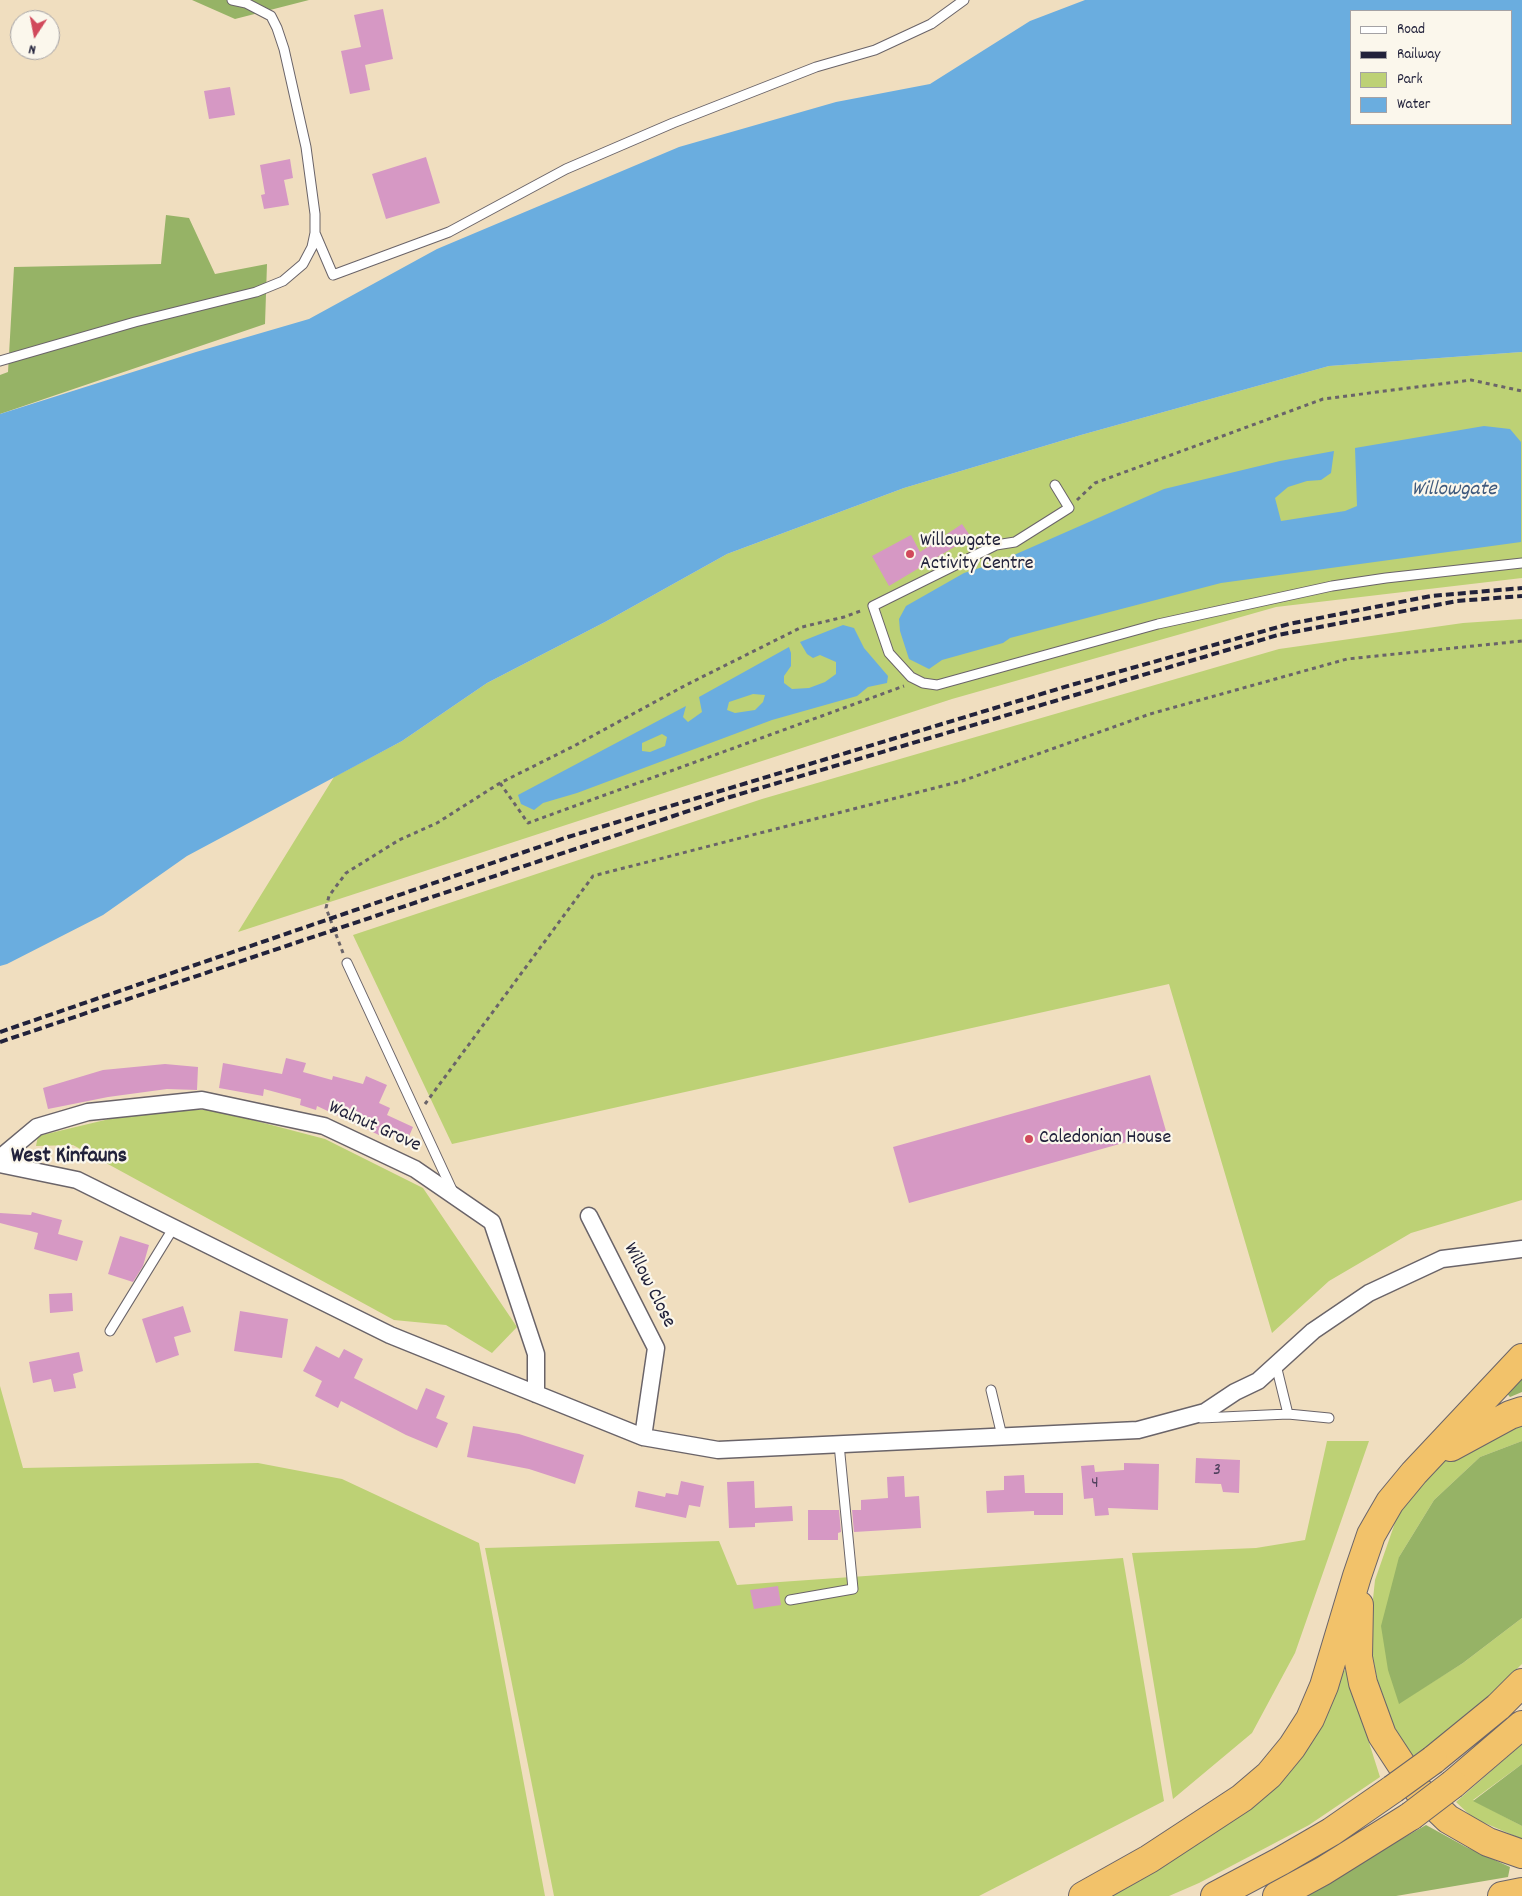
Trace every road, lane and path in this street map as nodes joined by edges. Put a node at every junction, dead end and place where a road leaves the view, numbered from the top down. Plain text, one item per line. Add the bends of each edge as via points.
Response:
1 (232, 0) edge
2 (964, 0) edge
3 (315, 233) junction
4 (0, 361) edge
5 (1522, 391) edge
6 (1055, 485) dead end
7 (1069, 508) junction
8 (1522, 563) edge
9 (873, 606) junction
10 (1522, 641) edge
11 (919, 681) junction
12 (500, 783) junction
13 (346, 963) joint
14 (417, 1114) junction
15 (0, 1158) edge
16 (0, 1164) edge
17 (455, 1196) junction
18 (589, 1216) dead end
19 (174, 1227) junction
20 (1522, 1249) edge
21 (1490, 1254) junction
22 (1522, 1254) edge
23 (110, 1330) dead end
24 (1522, 1358) edge
25 (1276, 1364) junction
26 (991, 1390) dead end
27 (536, 1394) junction
28 (1522, 1411) edge
29 (1288, 1414) junction
30 (1329, 1418) dead end
31 (1176, 1420) junction
32 (1002, 1436) junction
33 (643, 1437) junction
34 (839, 1444) junction
35 (1371, 1535) junction
36 (790, 1600) dead end
37 (1358, 1610) junction
38 (1522, 1683) edge
39 (1522, 1725) edge
40 (1522, 1854) edge
41 (1522, 1892) edge
42 (1084, 1896) edge
43 (1214, 1896) edge
44 (1277, 1896) edge
45 (1502, 1896) edge

1 - 3 lane via 271,16 277,28 306,147
2 - 3 lane via 931,24 875,50 816,67 673,123 566,169 449,232 333,274
3 - 4 lane via 303,264 284,281 256,292 134,322
5 - 7 path via 1471,380 1323,399 1095,483
6 - 7 lane
7 - 9 lane via 1015,542 996,545
8 - 11 lane via 1332,586 1158,624 937,685
9 - 11 lane via 889,653 906,673
9 - 12 path via 802,627
10 - 14 path via 1347,659 1150,714 962,781 593,876
11 - 12 path via 528,823
12 - 13 path via 437,823 399,840 346,873 329,896 326,908
13 - 14 lane
14 - 17 lane
15 - 17 street, Walnut Grove via 37,1127 88,1112 202,1100 324,1126 415,1169
16 - 19 street via 77,1180
17 - 27 street, Walnut Grove via 492,1222 536,1354
18 - 33 street, Willow Close via 656,1348
19 - 23 lane
19 - 27 street via 390,1336
20 - 21 street
21 - 22 street
21 - 25 street via 1442,1259 1369,1292 1313,1331
24 - 35 highway via 1414,1473 1390,1502
25 - 29 lane
25 - 31 street via 1258,1381 1234,1392 1205,1412
26 - 32 lane
27 - 33 street
28 - 37 highway via 1454,1444 1420,1477 1395,1515 1371,1565
29 - 30 lane
29 - 31 lane
31 - 32 street via 1138,1430
32 - 34 street
33 - 34 street via 718,1450
34 - 36 lane via 853,1589
35 - 37 highway
35 - 42 highway via 1324,1686 1310,1719 1292,1747 1269,1775 1242,1798
37 - 40 highway via 1358,1657 1363,1683 1382,1735 1418,1790 1448,1819 1488,1842
38 - 43 highway, bridge via 1434,1760 1393,1789 1281,1862
39 - 44 highway, bridge via 1410,1816
41 - 45 highway

